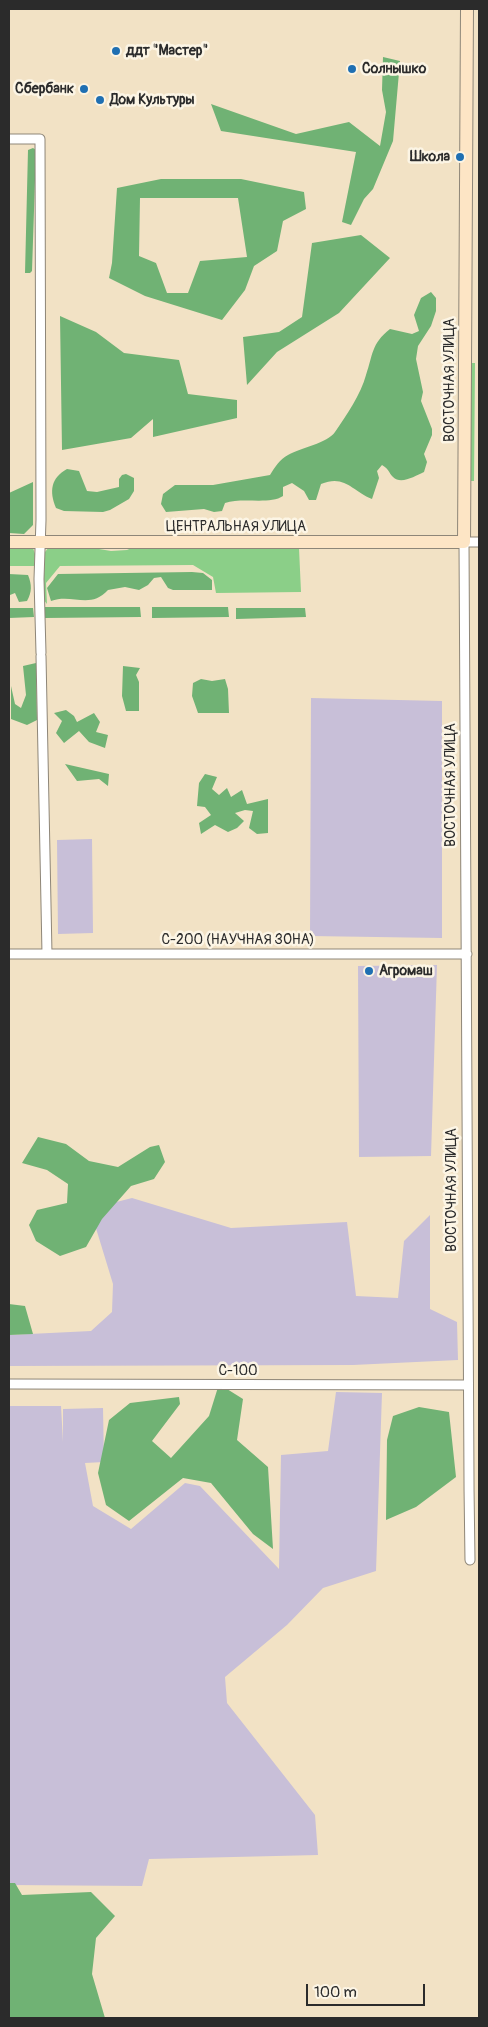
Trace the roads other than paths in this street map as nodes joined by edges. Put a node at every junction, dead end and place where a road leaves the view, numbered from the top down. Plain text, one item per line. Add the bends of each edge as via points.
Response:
1 (466, 9) edge
2 (9, 139) edge
3 (9, 542) edge
4 (40, 542) junction
5 (464, 542) junction
6 (479, 542) edge
7 (9, 954) edge
8 (47, 954) junction
9 (467, 954) junction
10 (9, 1384) edge
11 (467, 1385) junction
12 (470, 1560) dead end

1 - 5 main road, ВОСТОЧНАЯ УЛИЦА
2 - 4 street via 40,139
3 - 4 main road, ЦЕНТРАЛЬНАЯ УЛИЦА
4 - 5 main road, ЦЕНТРАЛЬНАЯ УЛИЦА
4 - 8 street
5 - 6 street
5 - 9 street, ВОСТОЧНАЯ УЛИЦА
7 - 8 street, С-200 (НАУЧНАЯ ЗОНА)
8 - 9 street, С-200 (НАУЧНАЯ ЗОНА)
9 - 11 street, ВОСТОЧНАЯ УЛИЦА
10 - 11 street, С-100
11 - 12 street, ВОСТОЧНАЯ УЛИЦА

